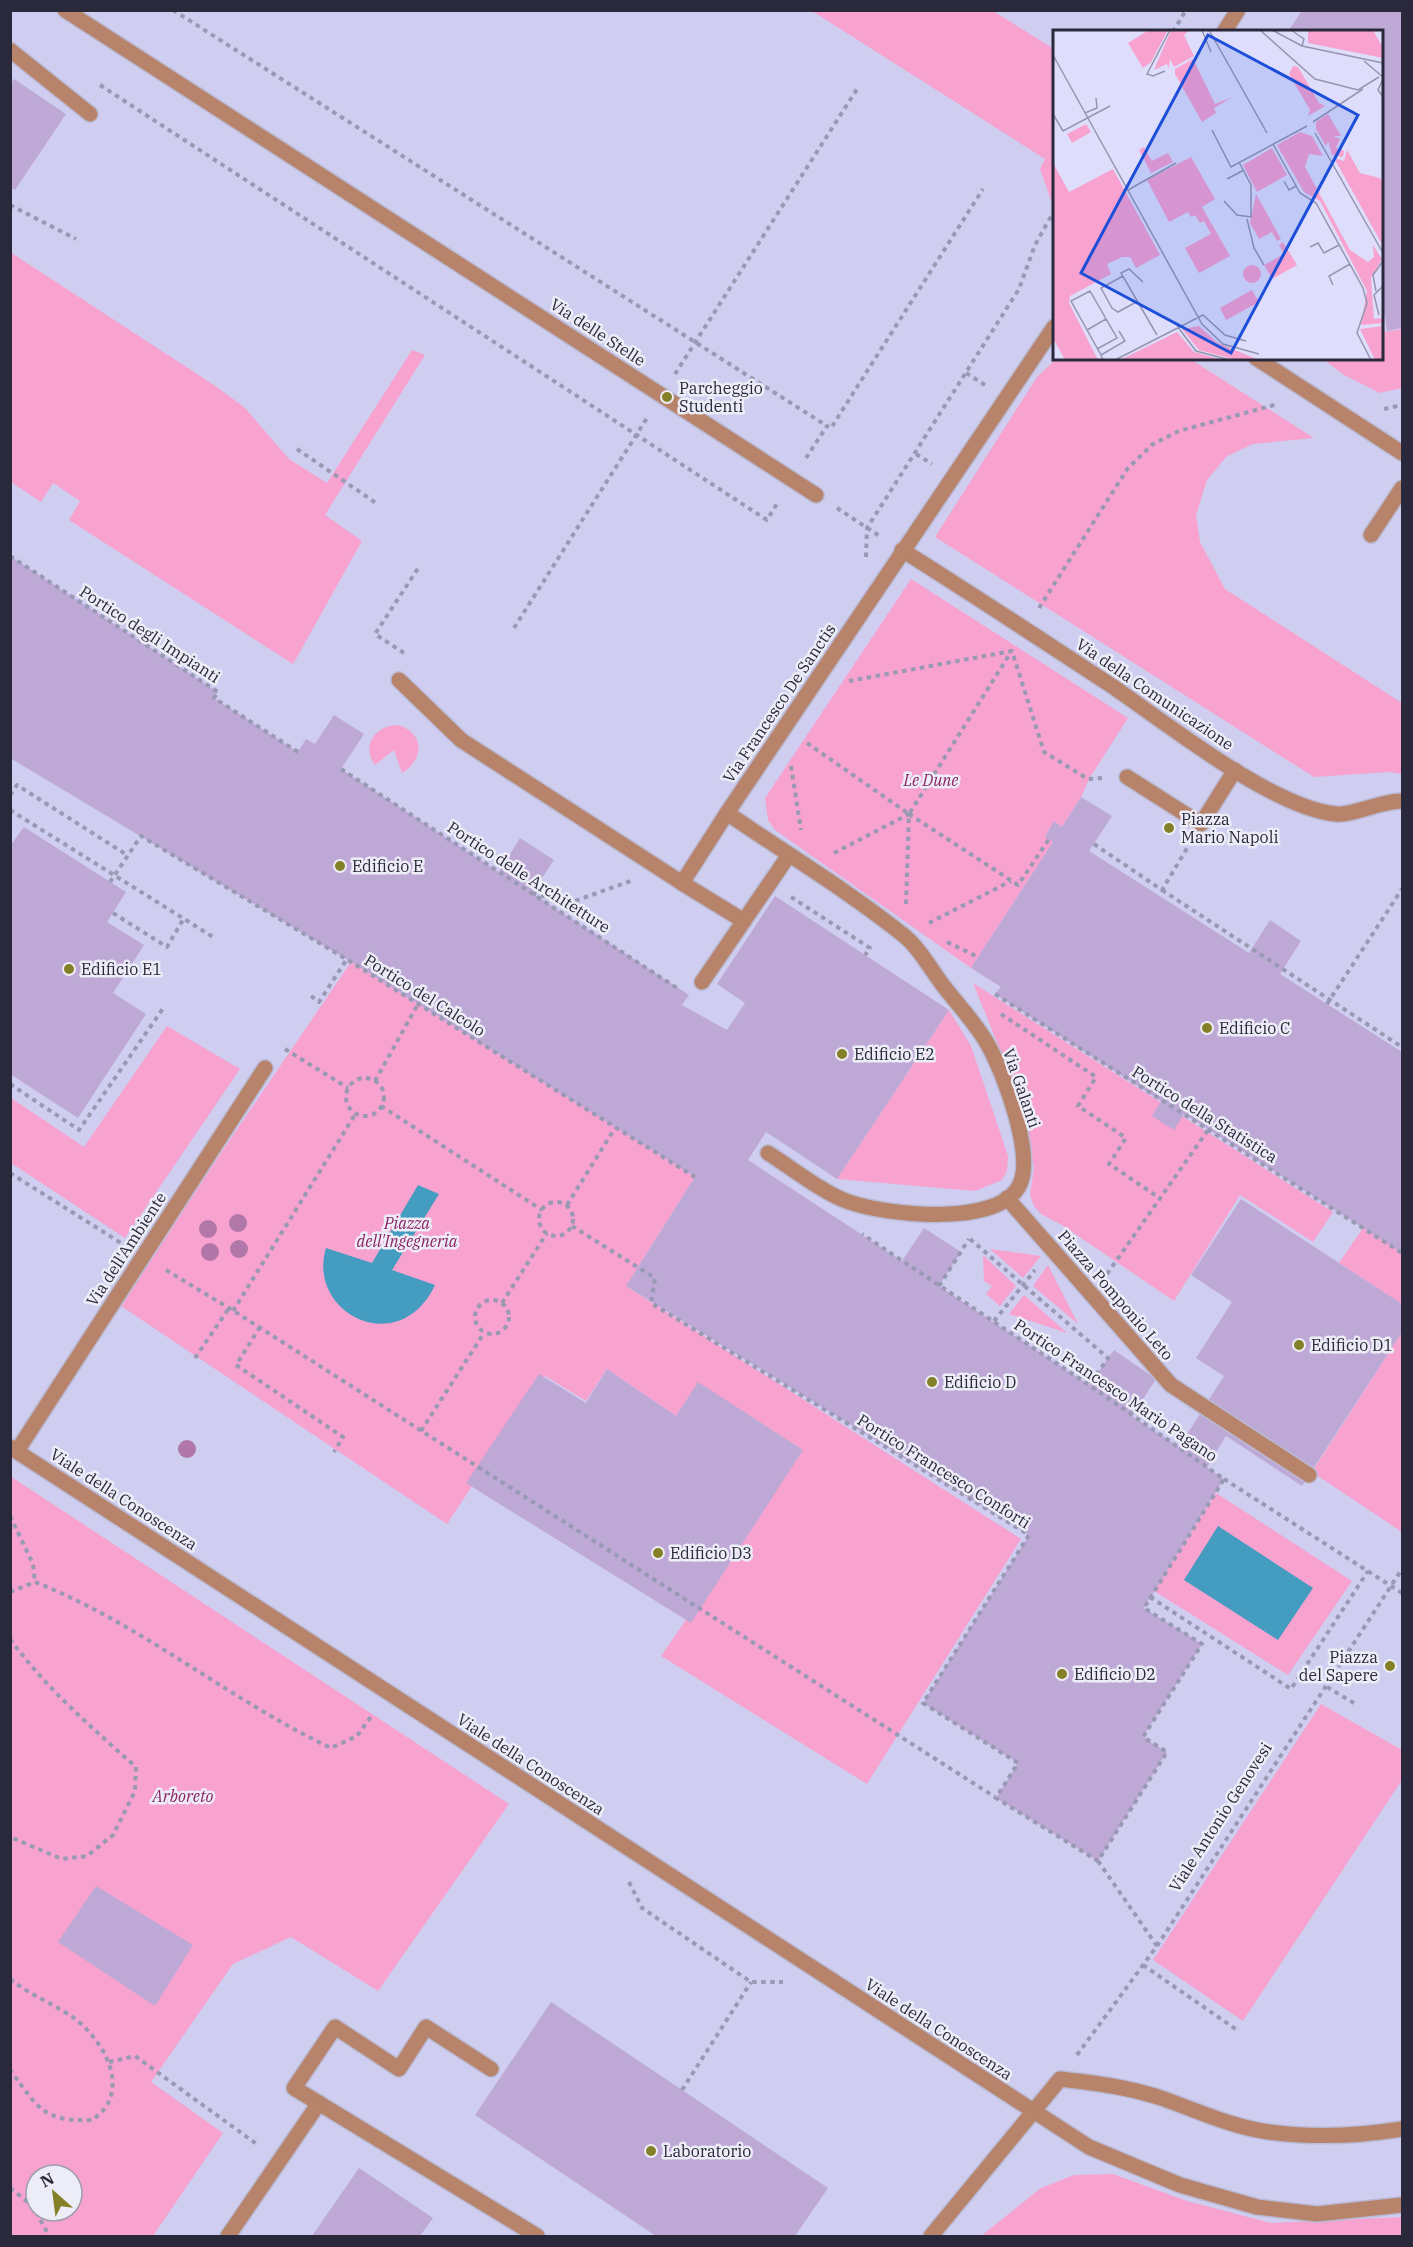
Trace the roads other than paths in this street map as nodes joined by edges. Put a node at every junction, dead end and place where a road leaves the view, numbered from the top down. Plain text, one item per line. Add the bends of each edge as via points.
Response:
1 (65, 10) edge
2 (1238, 10) edge
3 (1225, 30) edge
4 (10, 50) edge
5 (90, 114) dead end
6 (1053, 328) edge
7 (1259, 360) edge
8 (1402, 453) edge
9 (1402, 488) edge
10 (816, 495) road end
11 (1371, 535) dead end
12 (902, 550) junction
13 (399, 680) road end
14 (1235, 770) junction
15 (1127, 777) road end
16 (1402, 801) edge
17 (727, 813) junction
18 (789, 855) junction
19 (682, 883) junction
20 (744, 921) junction
21 (702, 982) road end
22 (265, 1068) dead end
23 (768, 1153) dead end
24 (1007, 1198) junction
25 (14, 1449) edge
26 (1309, 1475) dead end
27 (491, 2068) dead end
28 (319, 2103) junction
29 (1033, 2112) junction
30 (1402, 2129) edge
31 (1402, 2205) edge
32 (527, 2234) edge
33 (228, 2236) edge
34 (931, 2236) edge

1 - 10 street, Via delle Stelle
2 - 3 street
4 - 5 street
6 - 12 street, Via Francesco De Sanctis
7 - 8 street
9 - 11 street
12 - 14 street, Via della Comunicazione
12 - 17 street, Via Francesco De Sanctis
13 - 19 street via 462,740
14 - 15 street via 1201,824
14 - 16 street, Via della Comunicazione via 1294,805 1338,815 1385,801
17 - 18 street, Via Galanti
17 - 19 street, Via Francesco De Sanctis
18 - 20 street
18 - 24 street, Via Galanti via 905,936 987,1044 1021,1140 1024,1168 1019,1187
19 - 20 street
20 - 21 street
22 - 25 street, Via dell'Ambiente
23 - 24 street via 846,1201 863,1207 915,1214 959,1213 989,1207
24 - 26 street, Piazza Pomponio Leto via 1172,1385
25 - 29 street, Viale della Conoscenza
27 - 28 street via 426,2027 399,2069 335,2027 294,2088
28 - 32 street
28 - 33 street
29 - 30 street via 1060,2079 1119,2086 1208,2117 1267,2132 1363,2135
29 - 31 street, Viale della Conoscenza via 1089,2147 1180,2185 1257,2206 1317,2214
29 - 34 street

